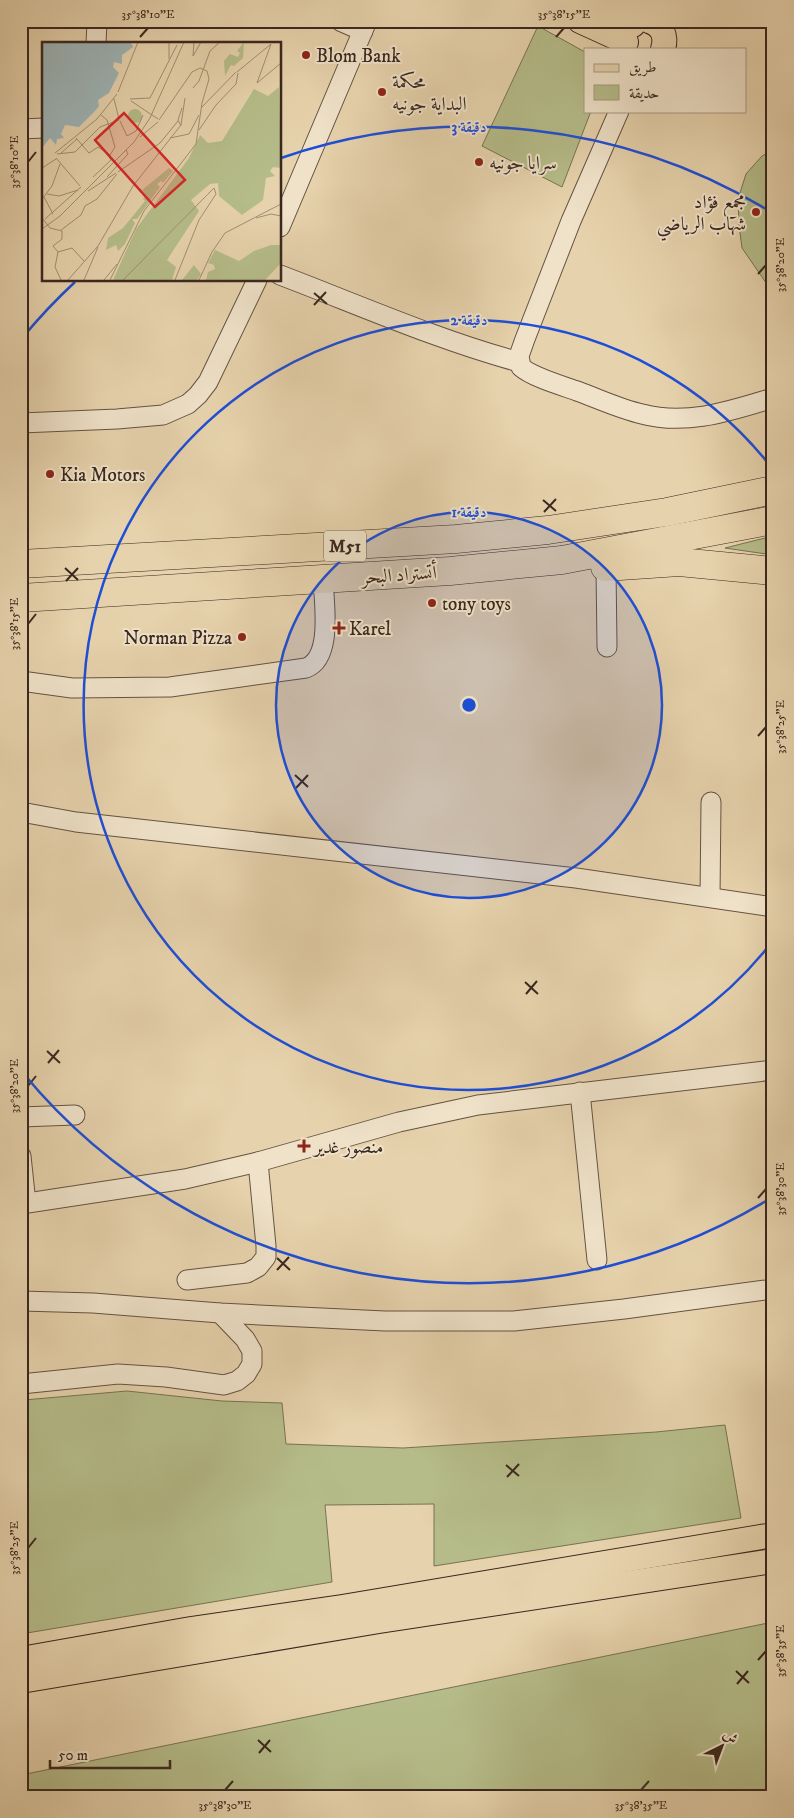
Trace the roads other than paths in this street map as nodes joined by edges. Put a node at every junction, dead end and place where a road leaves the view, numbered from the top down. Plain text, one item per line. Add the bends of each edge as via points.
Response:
1 (97, 21) edge
2 (580, 21) edge
3 (355, 24) edge
4 (643, 29) edge
5 (96, 42) edge
6 (326, 104) junction
7 (619, 112) edge
8 (42, 128) edge
9 (21, 129) edge
10 (281, 194) edge
11 (281, 224) edge
12 (281, 274) edge
13 (244, 281) edge
14 (257, 281) edge
15 (519, 362) junction
16 (773, 398) edge
17 (184, 399) junction
18 (21, 411) edge
19 (21, 423) edge
20 (773, 490) edge
21 (773, 520) edge
22 (29, 559) edge
23 (562, 560) junction
24 (606, 567) junction
25 (773, 571) edge
26 (323, 579) junction
27 (21, 598) edge
28 (607, 647) dead end
29 (21, 680) edge
30 (711, 802) dead end
31 (21, 812) edge
32 (710, 897) junction
33 (773, 907) edge
34 (773, 1070) edge
35 (580, 1092) junction
36 (75, 1115) dead end
37 (21, 1117) edge
38 (21, 1156) edge
39 (258, 1162) junction
40 (24, 1204) edge
41 (597, 1260) dead end
42 (188, 1280) dead end
43 (773, 1289) edge
44 (21, 1300) edge
45 (220, 1314) junction
46 (21, 1384) edge
47 (773, 1535) edge
48 (773, 1561) edge
49 (21, 1659) edge
50 (21, 1682) edge

1 - 5 street
2 - 4 main road
3 - 6 street
6 - 10 street
6 - 11 street
7 - 15 street via 571,221
8 - 9 street
12 - 15 street via 426,331
13 - 17 street
14 - 17 street via 208,382 198,395
15 - 16 street via 524,370 558,384 662,418 685,419 728,412
17 - 18 street via 107,408
17 - 19 street via 163,415
20 - 22 highway, أتستراد البحر / M51 via 667,512 548,530 456,539
21 - 23 highway, أتستراد البحر / M51
23 - 24 highway via 584,568
23 - 26 highway, أتستراد البحر / M51
24 - 25 highway via 679,562
24 - 28 street
26 - 27 highway, أتستراد البحر / M51
26 - 29 street via 323,646 316,661 306,668 170,687 72,688
30 - 32 street
31 - 32 street via 76,822 576,878
32 - 33 street
34 - 35 street
35 - 39 street via 478,1105 399,1122
35 - 41 street
36 - 37 street
38 - 40 street
39 - 40 street via 185,1179
39 - 42 street via 266,1257 258,1268 247,1274
43 - 45 street via 514,1320 385,1321
44 - 45 street
45 - 46 street via 245,1339 252,1351 252,1364 237,1381 224,1385 118,1374
47 - 49 main road
48 - 50 main road via 380,1621

